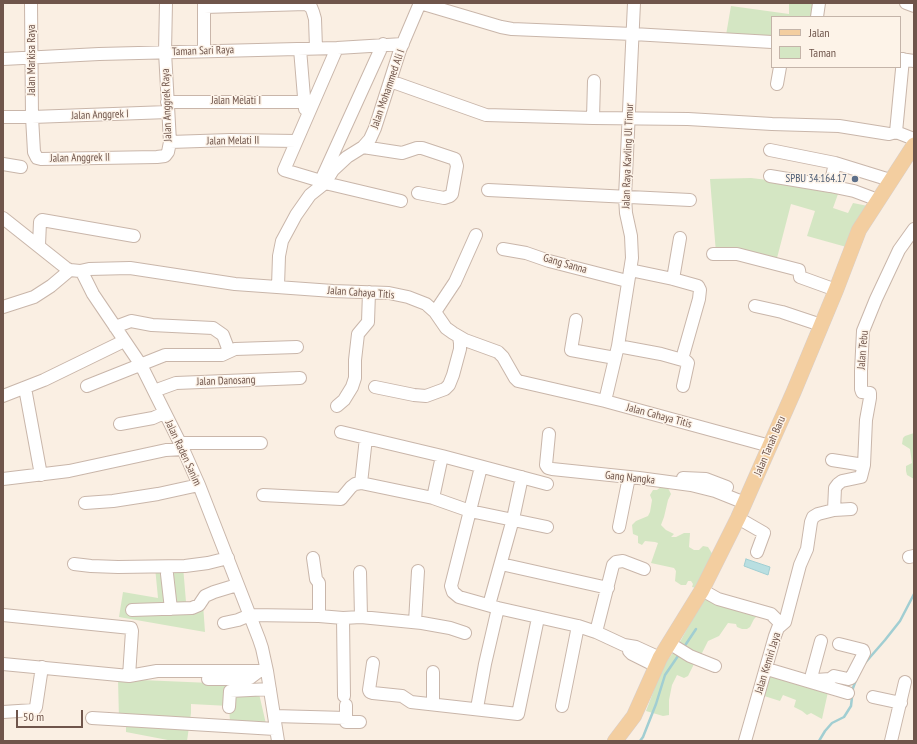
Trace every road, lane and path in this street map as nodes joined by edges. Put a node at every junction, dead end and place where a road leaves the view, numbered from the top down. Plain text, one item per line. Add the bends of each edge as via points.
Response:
1 (31, 3) edge
2 (166, 3) edge
3 (420, 3) edge
4 (634, 3) edge
5 (819, 3) edge
6 (906, 3) edge
7 (204, 5) edge
8 (914, 6) edge
9 (817, 16) edge
10 (633, 34) junction
11 (771, 42) edge
12 (383, 44) junction
13 (403, 44) junction
14 (300, 48) junction
15 (316, 48) junction
16 (337, 48) junction
17 (165, 52) junction
18 (204, 52) junction
19 (31, 57) junction
20 (3, 58) edge
21 (906, 60) edge
22 (780, 68) edge
23 (390, 81) junction
24 (594, 81) dead end
25 (777, 84) dead end
26 (304, 102) junction
27 (168, 107) junction
28 (3, 117) edge
29 (32, 117) junction
30 (593, 118) junction
31 (629, 118) junction
32 (306, 119) junction
33 (896, 132) junction
34 (914, 139) edge
35 (296, 141) junction
36 (170, 142) junction
37 (914, 145) edge
38 (363, 147) junction
39 (770, 150) dead end
40 (165, 156) joint
41 (835, 163) junction
42 (3, 164) edge
43 (21, 167) dead end
44 (770, 176) dead end
45 (890, 180) junction
46 (321, 184) junction
47 (830, 186) junction
48 (488, 190) dead end
49 (418, 193) dead end
50 (625, 197) junction
51 (690, 200) dead end
52 (878, 200) junction
53 (401, 201) dead end
54 (3, 218) edge
55 (914, 228) edge
56 (476, 235) dead end
57 (134, 236) dead end
58 (680, 238) dead end
59 (39, 245) junction
60 (502, 249) dead end
61 (713, 254) dead end
62 (75, 270) junction
63 (628, 275) junction
64 (673, 279) junction
65 (278, 286) junction
66 (836, 290) junction
67 (369, 292) junction
68 (755, 306) dead end
69 (3, 308) edge
70 (435, 312) junction
71 (576, 320) dead end
72 (821, 325) junction
73 (115, 327) junction
74 (459, 337) junction
75 (124, 341) junction
76 (618, 346) junction
77 (297, 347) dead end
78 (229, 351) junction
79 (615, 358) junction
80 (682, 359) junction
81 (139, 362) junction
82 (300, 378) dead end
83 (87, 386) dead end
84 (683, 386) dead end
85 (375, 387) dead end
86 (25, 388) junction
87 (154, 391) junction
88 (3, 396) edge
89 (605, 401) junction
90 (337, 406) dead end
91 (164, 413) junction
92 (120, 424) dead end
93 (341, 432) dead end
94 (549, 434) dead end
95 (366, 438) junction
96 (261, 443) dead end
97 (182, 446) junction
98 (770, 446) junction
99 (442, 456) junction
100 (832, 460) dead end
101 (482, 467) junction
102 (862, 471) junction
103 (627, 473) junction
104 (41, 475) junction
105 (522, 478) junction
106 (3, 479) edge
107 (361, 483) junction
108 (547, 484) dead end
109 (199, 485) junction
110 (263, 495) dead end
111 (433, 498) junction
112 (746, 500) junction
113 (85, 503) dead end
114 (851, 509) dead end
115 (834, 510) junction
116 (470, 511) junction
117 (513, 519) junction
118 (740, 520) junction
119 (546, 527) dead end
120 (619, 527) dead end
121 (757, 552) dead end
122 (228, 558) junction
123 (313, 558) dead end
124 (74, 564) dead end
125 (501, 564) junction
126 (644, 569) dead end
127 (418, 571) dead end
128 (360, 572) dead end
129 (167, 574) dead end
130 (237, 585) junction
131 (608, 588) junction
132 (703, 590) junction
133 (494, 607) junction
134 (171, 609) junction
135 (132, 610) dead end
136 (3, 615) edge
137 (250, 615) junction
138 (319, 616) junction
139 (361, 617) junction
140 (343, 618) junction
141 (538, 618) junction
142 (415, 622) junction
143 (224, 623) dead end
144 (781, 624) junction
145 (578, 626) junction
146 (596, 632) junction
147 (465, 633) dead end
148 (821, 641) dead end
149 (839, 644) dead end
150 (672, 645) junction
151 (658, 662) junction
152 (373, 663) dead end
153 (3, 664) edge
154 (715, 666) dead end
155 (42, 667) junction
156 (767, 669) junction
157 (263, 671) junction
158 (434, 672) dead end
159 (129, 676) junction
160 (812, 682) junction
161 (905, 682) dead end
162 (270, 689) junction
163 (848, 693) dead end
164 (873, 697) dead end
165 (901, 703) junction
166 (433, 704) junction
167 (562, 706) dead end
168 (229, 707) dead end
169 (478, 708) junction
170 (3, 712) edge
171 (274, 716) junction
172 (92, 718) dead end
173 (346, 718) junction
174 (360, 722) dead end
175 (275, 729) junction
176 (278, 741) edge
177 (615, 741) edge
178 (745, 741) edge
179 (891, 741) edge

1 - 19 street, Jalan Markisa Raya
2 - 17 street, Jalan Anggrek Raya
3 - 10 street via 506,28
3 - 13 street, Jalan Mohammed Ali I
4 - 10 street, Jalan Raya Kavling Ul Timur
5 - 9 street
6 - 8 street
7 - 15 street via 306,4 314,12
7 - 18 street
10 - 11 street
10 - 31 street, Jalan Raya Kavling Ul Timur
12 - 13 street, Taman Sari Raya
12 - 16 street, Taman Sari Raya
12 - 46 street
13 - 23 street, Jalan Mohammed Ali I
14 - 15 street, Taman Sari Raya
14 - 18 street, Taman Sari Raya
14 - 26 street
15 - 16 street, Taman Sari Raya
16 - 32 street
17 - 18 street, Taman Sari Raya
17 - 19 street, Taman Sari Raya
17 - 27 street, Jalan Anggrek Raya
19 - 20 street, Taman Sari Raya
19 - 29 street, Jalan Markisa Raya
21 - 33 street
22 - 25 street
23 - 30 street via 486,115
23 - 38 street, Jalan Mohammed Ali I via 375,128
24 - 30 street
26 - 27 street, Jalan Melati I via 228,101
26 - 32 street
27 - 29 street, Jalan Anggrek I
27 - 36 street, Jalan Anggrek Raya
28 - 29 street, Jalan Anggrek I
29 - 40 street, Jalan Anggrek II via 34,152 37,158
30 - 31 street
31 - 33 street via 839,126 889,134
31 - 50 street, Jalan Raya Kavling Ul Timur
32 - 35 street
33 - 34 street
35 - 36 street, Jalan Melati II
35 - 46 street via 284,170
36 - 40 street, Jalan Anggrek Raya
37 - 45 main road, Jalan Tanah Baru
38 - 46 street, Jalan Mohammed Ali I via 347,157
38 - 49 street via 402,153 422,148 454,159 458,166 450,196 444,198
39 - 41 street
41 - 45 street
41 - 47 street
42 - 43 street
44 - 47 street
45 - 52 main road, Jalan Tanah Baru
46 - 53 street
46 - 65 street, Jalan Mohammed Ali I via 310,194 282,241
47 - 52 street
48 - 50 street
50 - 51 street
50 - 63 street, Jalan Raya Kavling Ul Timur via 632,258
52 - 66 main road, Jalan Tanah Baru via 859,230
54 - 59 street, Jalan Raden Sanim
55 - 102 street, Jalan Tebu via 899,250 863,331 861,389 862,392 870,393 870,398
56 - 70 street via 455,282
57 - 59 street via 42,220
58 - 64 street
59 - 62 street, Jalan Raden Sanim
60 - 63 street, Gang Sanna via 526,253 549,261
61 - 66 street via 737,254 799,270 800,276
62 - 65 street, Jalan Cahaya Titis via 130,268 235,284
62 - 69 street via 34,297
62 - 73 street, Jalan Raden Sanim via 83,274
63 - 64 street, Gang Sanna
63 - 76 street, Jalan Raya Kavling Ul Timur
64 - 80 street, Gang Sanna via 698,286 700,290
65 - 67 street, Jalan Cahaya Titis
66 - 72 main road, Jalan Tanah Baru
67 - 70 street, Jalan Cahaya Titis via 408,297 426,304
67 - 90 street via 368,322 358,334 352,387
68 - 72 street
70 - 74 street, Jalan Cahaya Titis via 446,328
71 - 79 street via 571,350
72 - 98 main road, Jalan Tanah Baru
73 - 75 street, Jalan Raden Sanim
73 - 78 street via 131,321 152,325 213,328 222,336
74 - 85 street via 460,349 453,375 445,389 426,396
74 - 89 street, Jalan Cahaya Titis via 498,352 518,381
75 - 81 street, Jalan Raden Sanim
75 - 86 street
76 - 79 street, Jalan Raya Kavling Ul Timur
76 - 80 street
77 - 78 street
78 - 81 street via 222,355 165,355
79 - 89 street, Jalan Raya Kavling Ul Timur
80 - 84 street via 688,363
81 - 83 street
81 - 87 street, Jalan Raden Sanim
82 - 87 street, Jalan Danosang via 176,383
86 - 88 street
86 - 104 street
87 - 91 street, Jalan Raden Sanim
89 - 98 street, Jalan Cahaya Titis
91 - 92 street via 153,418
91 - 97 street, Jalan Raden Sanim
93 - 95 street
94 - 103 street, Gang Nangka via 546,460 548,468
95 - 99 street
95 - 107 street
96 - 97 street
97 - 104 street
97 - 109 street, Jalan Raden Sanim
98 - 112 main road, Jalan Tanah Baru
99 - 101 street
99 - 111 street
100 - 102 street
101 - 105 street
101 - 116 street
102 - 115 street via 842,481 835,488
103 - 112 street via 706,479
103 - 120 street
104 - 106 street
105 - 108 street
105 - 117 street
107 - 110 street via 351,487 341,499
107 - 111 street
109 - 113 street via 158,494
109 - 122 street, Jalan Raden Sanim
111 - 116 street
112 - 118 main road, Jalan Tanah Baru
114 - 115 street
115 - 144 street via 818,514 811,522 807,549 800,565 785,622
116 - 117 street
116 - 133 street via 451,586 459,597
117 - 119 street
117 - 125 street
118 - 121 street via 764,533
118 - 132 main road, Jalan Tanah Baru
122 - 124 street via 185,566 118,567
122 - 130 street, Jalan Raden Sanim
123 - 138 street via 319,583
125 - 131 street
125 - 133 street
126 - 131 street via 623,561 616,562
127 - 142 street
128 - 139 street
129 - 134 street
130 - 134 street via 205,596 199,605 192,608
130 - 137 street, Jalan Raden Sanim
131 - 146 street
132 - 144 street, Jalan Kemiri Jaya via 718,599 771,614
132 - 150 main road, Jalan Tanah Baru
133 - 141 street
133 - 169 street
134 - 135 street
136 - 159 street via 131,628
137 - 138 street
137 - 143 street
137 - 157 street, Jalan Raden Sanim via 262,648
138 - 140 street
139 - 140 street
139 - 142 street
140 - 173 street
141 - 145 street
141 - 169 street via 518,714
142 - 147 street
144 - 156 street, Jalan Kemiri Jaya via 775,636
145 - 146 street
145 - 167 street
146 - 151 street via 624,645 636,647
148 - 160 street
149 - 160 street via 863,650 864,653 851,678 834,676
150 - 151 main road, Jalan Tanah Baru
150 - 154 street
151 - 177 main road, Jalan Tanah Baru via 634,716
152 - 166 street via 370,692 402,696 411,702
153 - 155 street
155 - 159 street
155 - 170 street via 34,710
156 - 160 street
156 - 178 street, Jalan Kemiri Jaya
157 - 159 street via 157,671
157 - 162 street, Jalan Raden Sanim
158 - 166 street
160 - 163 street
161 - 165 street
162 - 168 street via 230,691
162 - 171 street, Jalan Raden Sanim
164 - 165 street
165 - 179 street
166 - 169 street
171 - 173 street
171 - 175 street, Jalan Raden Sanim
172 - 175 street
173 - 174 street via 346,722
175 - 176 street, Jalan Raden Sanim

